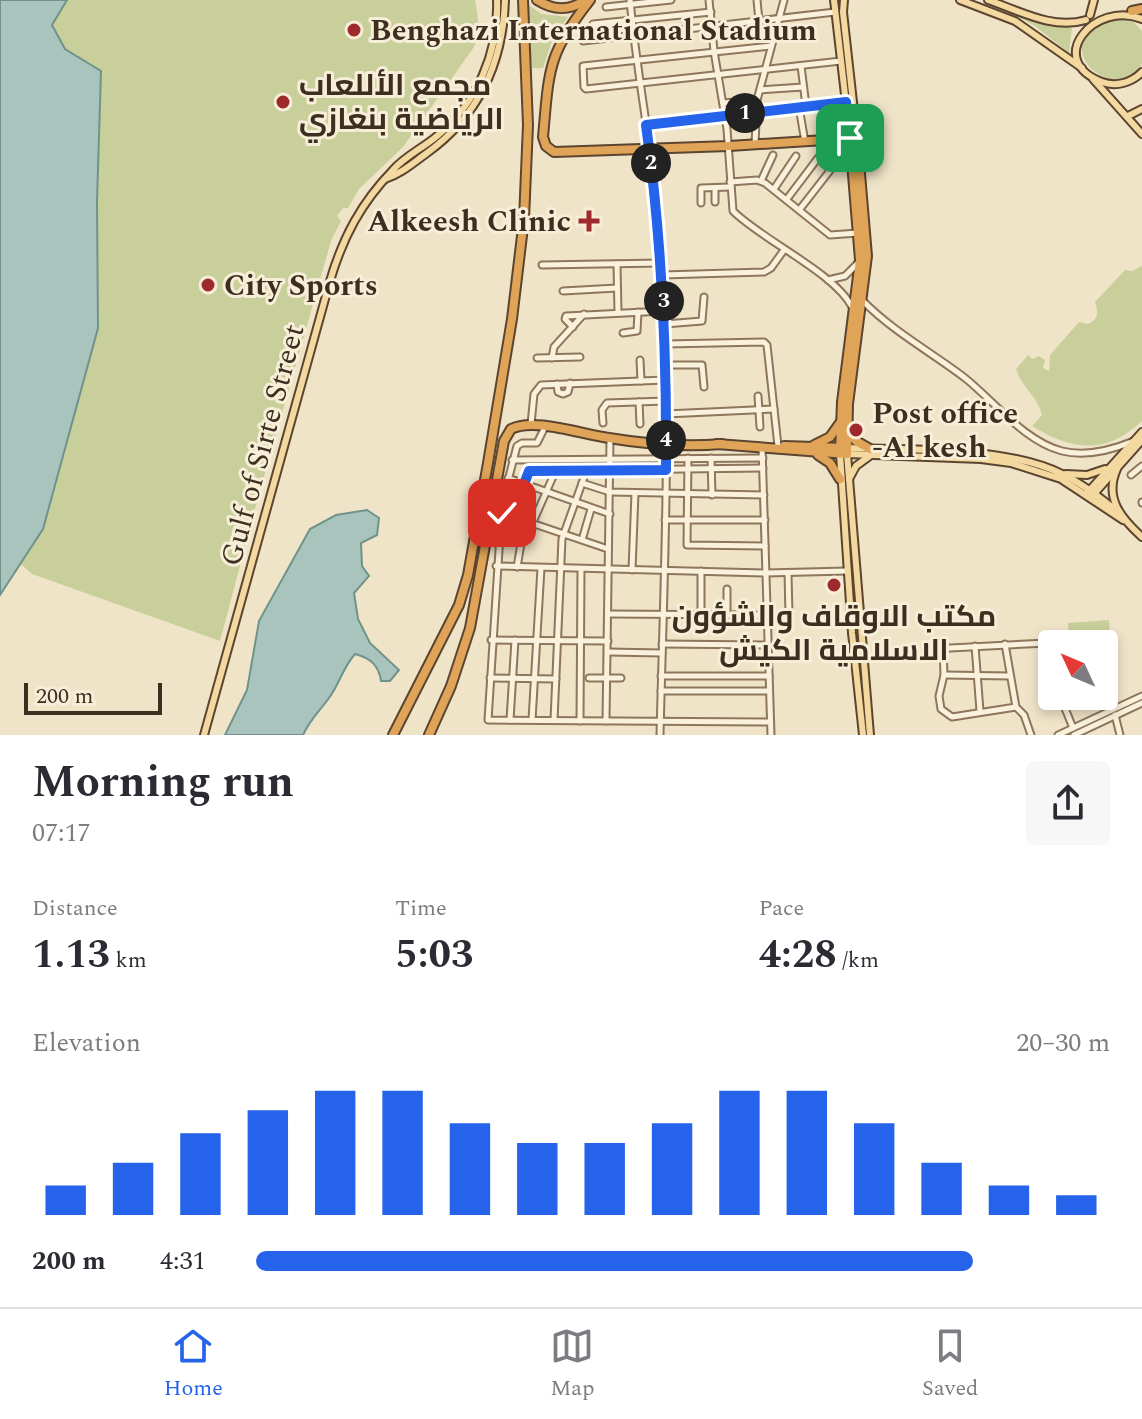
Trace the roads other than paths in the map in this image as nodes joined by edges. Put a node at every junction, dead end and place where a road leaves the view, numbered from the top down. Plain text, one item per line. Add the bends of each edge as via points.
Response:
1 (497, 0) edge
2 (505, 0) edge
3 (523, 0) edge
4 (537, 0) edge
5 (588, 0) edge
6 (671, 0) edge
7 (709, 0) edge
8 (757, 0) edge
9 (783, 0) edge
10 (834, 0) edge
11 (844, 0) edge
12 (960, 0) edge
13 (988, 0) edge
14 (1094, 0) edge
15 (630, 2) edge
16 (606, 7) dead end
17 (1112, 7) dead end
18 (1103, 9) dead end
19 (1142, 9) edge
20 (1132, 11) junction
21 (711, 12) junction
22 (835, 12) junction
23 (780, 18) junction
24 (1087, 19) junction
25 (1142, 19) edge
26 (632, 20) junction
27 (759, 21) junction
28 (593, 24) dead end
29 (712, 26) junction
30 (633, 36) junction
31 (583, 41) dead end
32 (771, 46) junction
33 (714, 51) junction
34 (637, 60) junction
35 (841, 61) junction
36 (801, 66) junction
37 (765, 70) junction
38 (1086, 72) junction
39 (1142, 72) edge
40 (718, 74) junction
41 (641, 84) junction
42 (803, 87) junction
43 (760, 90) junction
44 (757, 100) junction
45 (846, 102) junction
46 (723, 103) junction
47 (803, 107) junction
48 (1142, 109) edge
49 (755, 112) junction
50 (725, 115) junction
51 (1128, 116) junction
52 (646, 125) junction
53 (1142, 134) edge
54 (854, 138) junction
55 (823, 140) junction
56 (805, 142) junction
57 (755, 144) junction
58 (729, 146) junction
59 (649, 149) junction
60 (773, 155) dead end
61 (796, 156) dead end
62 (818, 158) dead end
63 (832, 168) dead end
64 (853, 168) junction
65 (385, 179) junction
66 (761, 181) junction
67 (730, 185) junction
68 (715, 188) junction
69 (774, 189) junction
70 (787, 199) junction
71 (715, 202) dead end
72 (701, 203) dead end
73 (800, 209) junction
74 (859, 233) junction
75 (784, 250) junction
76 (860, 260) junction
77 (661, 263) junction
78 (617, 264) junction
79 (542, 265) dead end
80 (662, 275) junction
81 (827, 280) junction
82 (617, 288) junction
83 (563, 291) dead end
84 (704, 297) dead end
85 (862, 300) junction
86 (664, 311) junction
87 (853, 311) junction
88 (638, 312) junction
89 (618, 313) junction
90 (584, 314) junction
91 (665, 324) junction
92 (573, 327) junction
93 (623, 333) dead end
94 (665, 344) junction
95 (580, 357) dead end
96 (537, 358) dead end
97 (552, 358) junction
98 (640, 360) dead end
99 (665, 365) junction
100 (665, 380) junction
101 (641, 381) junction
102 (570, 383) junction
103 (557, 384) junction
104 (704, 387) dead end
105 (758, 396) dead end
106 (666, 401) junction
107 (639, 402) junction
108 (774, 409) junction
109 (759, 410) junction
110 (665, 414) junction
111 (603, 423) dead end
112 (531, 424) junction
113 (640, 424) dead end
114 (843, 426) junction
115 (545, 427) junction
116 (760, 427) dead end
117 (1142, 432) edge
118 (610, 439) junction
119 (1138, 440) edge
120 (666, 443) junction
121 (778, 446) junction
122 (811, 449) junction
123 (762, 451) junction
124 (843, 451) junction
125 (870, 452) junction
126 (610, 458) junction
127 (666, 458) junction
128 (688, 458) junction
129 (711, 458) junction
130 (512, 460) junction
131 (1142, 466) edge
132 (1114, 467) junction
133 (763, 468) junction
134 (688, 469) junction
135 (711, 469) junction
136 (666, 470) junction
137 (610, 471) junction
138 (555, 472) junction
139 (586, 472) junction
140 (1062, 474) junction
141 (1131, 475) dead end
142 (508, 478) junction
143 (844, 480) junction
144 (582, 483) junction
145 (523, 484) junction
146 (610, 492) junction
147 (546, 493) junction
148 (635, 493) junction
149 (665, 493) junction
150 (1090, 494) junction
151 (688, 495) junction
152 (712, 495) junction
153 (764, 495) junction
154 (574, 503) junction
155 (591, 509) junction
156 (502, 513) junction
157 (1119, 513) junction
158 (610, 514) junction
159 (512, 516) junction
160 (525, 520) junction
161 (665, 520) junction
162 (687, 520) junction
163 (765, 520) junction
164 (1123, 520) junction
165 (533, 523) junction
166 (563, 533) junction
167 (1142, 537) edge
168 (582, 540) junction
169 (765, 546) junction
170 (608, 549) junction
171 (496, 566) junction
172 (517, 567) junction
173 (541, 568) junction
174 (609, 569) junction
175 (561, 570) junction
176 (581, 570) junction
177 (632, 570) junction
178 (664, 571) junction
179 (701, 571) junction
180 (847, 571) junction
181 (766, 573) junction
182 (788, 573) junction
183 (727, 589) dead end
184 (701, 613) junction
185 (609, 614) junction
186 (663, 614) junction
187 (727, 614) junction
188 (767, 618) junction
189 (491, 640) junction
190 (515, 640) junction
191 (535, 640) junction
192 (558, 641) junction
193 (580, 641) junction
194 (608, 641) junction
195 (1038, 643) edge
196 (662, 644) junction
197 (1005, 644) junction
198 (768, 645) junction
199 (975, 646) junction
200 (943, 647) junction
201 (931, 649) dead end
202 (608, 652) junction
203 (662, 653) junction
204 (944, 675) junction
205 (661, 676) junction
206 (769, 676) junction
207 (976, 676) junction
208 (1010, 676) junction
209 (490, 678) junction
210 (513, 678) junction
211 (589, 678) dead end
212 (606, 678) junction
213 (621, 678) dead end
214 (534, 679) junction
215 (556, 679) junction
216 (661, 691) junction
217 (769, 691) junction
218 (1142, 696) edge
219 (1142, 703) edge
220 (1016, 707) junction
221 (1065, 710) edge
222 (980, 711) junction
223 (1115, 715) junction
224 (510, 720) junction
225 (532, 720) junction
226 (554, 720) junction
227 (580, 721) junction
228 (606, 721) junction
229 (661, 721) junction
230 (770, 722) junction
231 (1074, 732) edge
232 (204, 735) edge
233 (393, 735) edge
234 (429, 735) edge
235 (660, 735) edge
236 (771, 735) edge
237 (863, 735) edge
238 (870, 735) edge
239 (1031, 735) edge
240 (1058, 735) edge
241 (1120, 735) edge

1 - 65 main road, Gulf of Sirte Street via 492,48 469,100 445,129
2 - 65 main road, Gulf of Sirte Street via 497,59 469,114 433,149
3 - 233 highway via 528,98 525,208 488,463 459,605
4 - 5 highway via 560,9
5 - 59 highway via 561,38 548,74 546,146 559,153
6 - 15 street
7 - 21 street
8 - 27 street
9 - 23 street
10 - 22 main road
11 - 54 main road
12 - 38 main road via 1027,28
13 - 24 main road via 1055,23
14 - 24 main road
15 - 16 street
15 - 26 street
17 - 20 main road
18 - 24 main road
19 - 20 highway
20 - 25 main road
21 - 26 street
21 - 29 street
22 - 23 street
22 - 35 main road
23 - 27 street
23 - 32 street
24 - 38 main road via 1076,41
26 - 28 street
26 - 30 street
27 - 29 street
29 - 30 street
29 - 33 street
30 - 31 street
30 - 34 street
32 - 33 street
32 - 37 street
33 - 34 street
33 - 40 street
34 - 41 street
34 - 41 street via 583,66 584,87
35 - 36 street
35 - 45 main road
36 - 37 street
36 - 42 street
37 - 40 street
37 - 43 street
38 - 39 main road via 1106,84 1127,82
38 - 51 main road
40 - 41 street
40 - 46 street
41 - 52 street
42 - 43 street
42 - 47 street
43 - 44 street
44 - 46 street
44 - 49 street
45 - 47 street
45 - 54 main road
46 - 50 street
47 - 49 street
47 - 56 street
48 - 51 main road
49 - 50 street
49 - 57 street
50 - 52 street
50 - 58 street
51 - 53 main road
52 - 59 street
54 - 55 highway
54 - 64 highway
54 - 85 highway via 867,256
55 - 56 highway
55 - 64 highway
56 - 57 highway
57 - 58 highway
58 - 59 highway
58 - 67 street
59 - 77 street
60 - 66 street
61 - 69 street
62 - 70 street
63 - 73 street
64 - 74 highway
65 - 232 main road, Gulf of Sirte Street via 359,211 339,252
66 - 67 street
66 - 69 street
67 - 68 street
67 - 75 street via 735,214
68 - 71 street
68 - 72 street via 701,188
69 - 70 street
70 - 73 street
73 - 74 street via 830,235
74 - 76 highway
75 - 80 street via 764,272
75 - 81 street
76 - 81 street via 845,276
76 - 87 highway
77 - 78 street
77 - 80 street
78 - 79 street
78 - 82 street
80 - 86 street
81 - 87 street
82 - 83 street
82 - 89 street
84 - 91 street via 702,321
85 - 114 highway
85 - 119 street via 1050,447 1096,453
86 - 88 street
86 - 91 street
87 - 114 highway
88 - 89 street
88 - 93 street via 637,331
89 - 90 street
90 - 92 street
90 - 92 street via 566,316
91 - 94 street
92 - 97 street via 554,347
94 - 99 street
94 - 108 street via 764,342
95 - 97 street
96 - 97 street
98 - 101 street
99 - 100 street
99 - 104 street via 702,365
100 - 101 street
100 - 106 street
101 - 102 street
102 - 103 street
102 - 103 street via 563,394
103 - 112 street via 536,390
105 - 109 street
106 - 107 street
106 - 110 street
107 - 111 street via 605,405
107 - 113 street
108 - 109 street
108 - 121 street
109 - 110 street
109 - 116 street
110 - 120 street
112 - 115 highway
112 - 234 highway via 511,429 504,441 470,628
114 - 122 highway
114 - 124 highway
114 - 125 highway
115 - 118 highway
115 - 130 street via 537,443 518,445
117 - 119 main road
118 - 120 highway
118 - 126 street
119 - 132 main road
120 - 123 highway
120 - 127 street
121 - 122 highway
121 - 123 highway
122 - 123 highway
122 - 124 highway
122 - 143 highway
123 - 129 street
123 - 133 street
124 - 125 main road
124 - 143 main road
125 - 140 main road via 994,455
125 - 143 main road
125 - 150 main road via 1011,463
126 - 127 street
126 - 130 street
126 - 137 street
127 - 128 street
127 - 136 street
128 - 129 street
128 - 134 street
129 - 135 street
130 - 142 street
131 - 141 street
132 - 140 main road via 1087,475
132 - 150 main road
132 - 157 main road via 1111,489
133 - 135 street
133 - 153 street
134 - 135 street
134 - 136 street
134 - 151 street
135 - 152 street
136 - 137 street
136 - 149 street
137 - 139 street
137 - 146 street
138 - 139 street
138 - 145 street via 529,471
138 - 147 street
139 - 144 street
140 - 150 main road
142 - 145 street
142 - 156 street
143 - 180 main road
143 - 238 main road
144 - 146 street
144 - 154 street
145 - 147 street
145 - 159 street
146 - 148 street
146 - 158 street
147 - 154 street
147 - 165 street
148 - 149 street
148 - 177 street
149 - 151 street
149 - 161 street
150 - 157 main road
150 - 164 main road
151 - 152 street
151 - 162 street
152 - 153 street
153 - 163 street
154 - 155 street
154 - 166 street
155 - 158 street
155 - 168 street
156 - 159 street
156 - 171 street
157 - 164 main road
158 - 170 street
159 - 160 street
160 - 165 street
160 - 172 street
161 - 162 street
161 - 178 street
162 - 163 street
162 - 169 street via 687,545
163 - 169 street
164 - 167 main road
165 - 166 street
166 - 168 street
166 - 175 street
168 - 170 street
169 - 181 street
170 - 174 street
171 - 172 street
171 - 189 street
172 - 173 street
173 - 175 street
173 - 191 street
174 - 176 street
174 - 177 street
174 - 185 street
175 - 176 street
175 - 192 street
176 - 193 street
177 - 178 street
178 - 179 street
178 - 186 street
179 - 181 street
179 - 184 street
180 - 182 street
180 - 237 main road
181 - 182 street
181 - 188 street
182 - 188 street via 789,615
183 - 187 street
184 - 186 street
184 - 187 street
185 - 186 street
185 - 194 street
186 - 196 street
187 - 188 street
188 - 198 street
189 - 190 street
189 - 209 street
190 - 191 street
190 - 210 street
191 - 192 street
191 - 214 street
192 - 193 street
192 - 215 street
193 - 194 street
193 - 227 street
194 - 202 street
195 - 197 street
196 - 198 street
196 - 203 street
197 - 199 street
197 - 208 street
198 - 206 street
199 - 200 street
199 - 207 street
200 - 201 street
200 - 204 street
202 - 203 street
202 - 212 street
203 - 205 street
204 - 207 street
204 - 222 street via 941,709 952,717
205 - 206 street
205 - 216 street
206 - 217 street
207 - 208 street
207 - 222 street
208 - 220 street
209 - 210 street
209 - 224 street via 488,720
210 - 214 street
210 - 224 street
211 - 212 street
212 - 213 street
212 - 228 street
214 - 215 street
214 - 225 street
215 - 226 street
216 - 217 street
216 - 229 street
217 - 230 street
218 - 231 street
219 - 223 street
220 - 222 street
220 - 239 street
221 - 231 street
223 - 231 street
223 - 241 street
224 - 225 street
225 - 226 street
226 - 227 street
227 - 228 street
228 - 229 street
229 - 230 street
229 - 235 street
230 - 236 street
231 - 240 street

